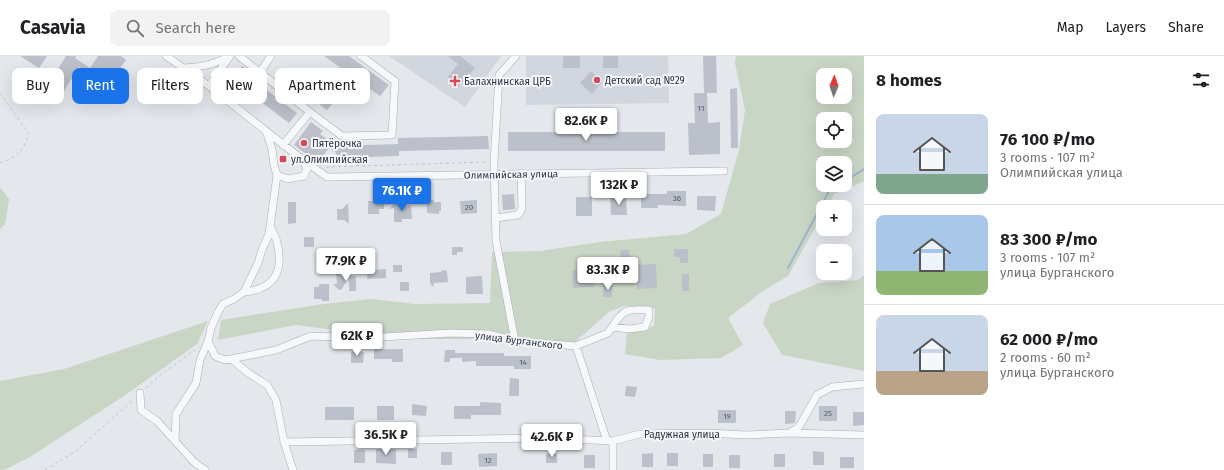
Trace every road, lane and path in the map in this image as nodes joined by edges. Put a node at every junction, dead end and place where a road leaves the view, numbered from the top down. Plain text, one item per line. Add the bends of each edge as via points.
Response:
1 (166, 56) edge
2 (238, 56) edge
3 (271, 56) edge
4 (362, 56) edge
5 (516, 56) edge
6 (230, 57) edge
7 (183, 68) joint
8 (254, 68) edge
9 (263, 68) edge
10 (267, 78) edge
11 (203, 82) edge
12 (209, 86) junction
13 (0, 93) edge
14 (310, 112) junction
15 (266, 131) junction
16 (283, 145) junction
17 (303, 160) junction
18 (494, 162) junction
19 (0, 163) edge
20 (313, 168) junction
21 (724, 171) dead end
22 (521, 173) junction
23 (494, 174) junction
24 (277, 175) junction
25 (496, 218) junction
26 (270, 225) junction
27 (244, 292) junction
28 (612, 327) junction
29 (208, 341) junction
30 (515, 341) junction
31 (576, 346) junction
32 (205, 349) junction
33 (231, 359) junction
34 (864, 384) edge
35 (140, 393) junction
36 (789, 433) junction
37 (864, 435) edge
38 (175, 441) junction
39 (610, 441) junction
40 (284, 442) junction
41 (44, 470) edge
42 (205, 470) edge
43 (293, 470) edge
44 (613, 470) edge

1 - 7 street, Олимпийская улица
2 - 8 street
3 - 9 street
4 - 14 street via 395,81 392,135 342,136
5 - 18 street via 499,75
6 - 7 street via 202,67
6 - 12 street
10 - 14 street
11 - 12 street, Олимпийская улица
12 - 15 street, Олимпийская улица
13 - 19 path via 28,134 25,146 16,156
14 - 16 street
15 - 16 street, Олимпийская улица
15 - 24 street
16 - 17 street, Олимпийская улица
17 - 20 street, Олимпийская улица
17 - 24 street via 307,169 304,176 288,179
18 - 20 path
18 - 23 street
20 - 23 street, Олимпийская улица via 327,177
21 - 22 street, Олимпийская улица
22 - 23 street, Олимпийская улица
22 - 25 street via 522,209 518,215
23 - 25 street
24 - 26 street
25 - 30 street via 496,241
26 - 27 street via 258,263
26 - 27 street via 277,242 279,263 276,276 270,285
27 - 29 street via 223,304 211,328
28 - 28 street, улица Бурганского via 645,327 649,310 629,310 618,318
28 - 31 street, улица Бурганского via 608,333
29 - 32 street
29 - 33 street via 215,356 225,360
30 - 31 street, улица Бурганского
30 - 33 street, улица Бурганского via 488,334 451,333 366,338 311,336 276,350
31 - 39 street
32 - 35 path via 193,351
32 - 38 street via 200,360 196,383 176,414
33 - 40 street via 266,385 276,400
34 - 36 street via 832,387 817,395 799,427
35 - 38 street via 141,410
35 - 41 path via 76,451
36 - 37 street, Радужная улица
36 - 39 street, Радужная улица via 640,434
38 - 42 street
39 - 40 street, Радужная улица via 546,438
39 - 44 street
40 - 43 street

